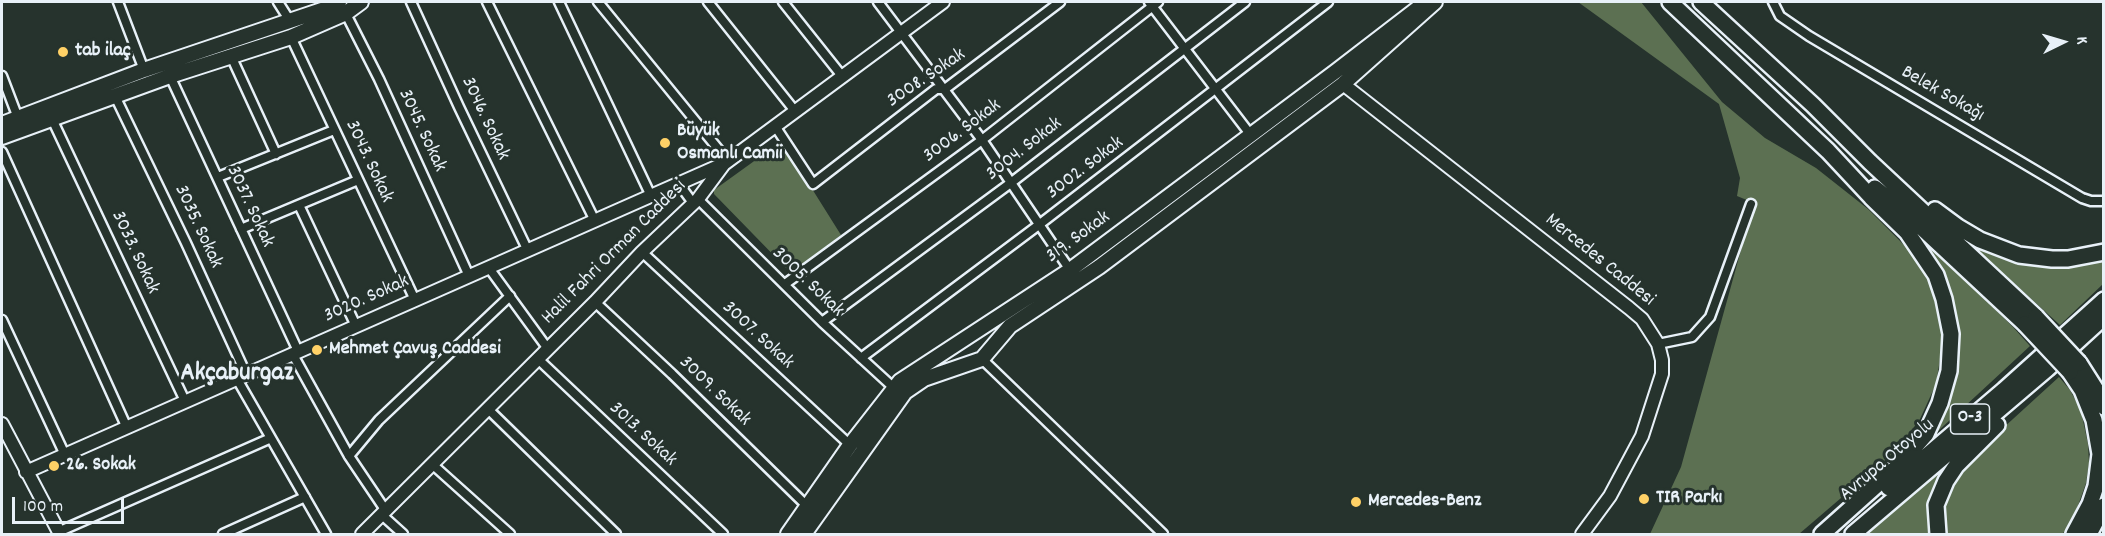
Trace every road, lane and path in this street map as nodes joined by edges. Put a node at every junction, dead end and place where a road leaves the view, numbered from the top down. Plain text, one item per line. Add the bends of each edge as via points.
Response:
1 (118, 2) edge
2 (278, 2) edge
3 (361, 2) edge
4 (411, 2) edge
5 (487, 2) edge
6 (559, 2) edge
7 (598, 2) edge
8 (708, 2) edge
9 (783, 2) edge
10 (878, 2) edge
11 (943, 2) edge
12 (1060, 2) edge
13 (1245, 2) edge
14 (1328, 2) edge
15 (1416, 2) edge
16 (1426, 2) edge
17 (1435, 2) edge
18 (1446, 2) edge
19 (1670, 2) edge
20 (1701, 2) edge
21 (1773, 2) edge
22 (1153, 3) edge
23 (342, 5) edge
24 (290, 21) junction
25 (901, 33) junction
26 (1402, 33) junction
27 (1384, 34) junction
28 (291, 37) junction
29 (1184, 47) junction
30 (231, 56) junction
31 (144, 70) junction
32 (2, 76) edge
33 (170, 76) junction
34 (842, 76) junction
35 (1343, 84) junction
36 (1215, 88) junction
37 (945, 89) junction
38 (115, 96) junction
39 (795, 111) junction
40 (18, 118) junction
41 (52, 119) junction
42 (2, 124) edge
43 (775, 126) junction
44 (334, 130) junction
45 (1250, 134) junction
46 (2, 137) edge
47 (982, 140) junction
48 (1828, 151) junction
49 (2, 152) edge
50 (276, 154) junction
51 (1870, 162) junction
52 (726, 163) junction
53 (218, 177) junction
54 (358, 180) junction
55 (1012, 182) junction
56 (679, 184) junction
57 (651, 196) junction
58 (696, 201) junction
59 (2103, 201) edge
60 (1751, 204) dead end
61 (299, 205) junction
62 (596, 221) junction
63 (1040, 224) junction
64 (241, 229) junction
65 (528, 250) junction
66 (642, 252) junction
67 (2103, 252) edge
68 (489, 268) junction
69 (1070, 270) junction
70 (469, 276) junction
71 (784, 284) junction
72 (510, 296) junction
73 (415, 300) junction
74 (2103, 300) edge
75 (595, 302) junction
76 (2103, 317) edge
77 (2, 320) edge
78 (2030, 320) junction
79 (822, 322) junction
80 (356, 326) junction
81 (976, 331) junction
82 (963, 340) junction
83 (1658, 344) junction
84 (548, 349) junction
85 (295, 352) junction
86 (983, 356) junction
87 (861, 358) junction
88 (538, 359) junction
89 (2074, 368) junction
90 (2047, 369) junction
91 (242, 376) junction
92 (894, 388) junction
93 (185, 401) junction
94 (2103, 407) edge
95 (488, 409) junction
96 (2, 424) edge
97 (127, 428) junction
98 (271, 438) junction
99 (850, 445) junction
100 (65, 455) junction
101 (349, 456) junction
102 (432, 464) junction
103 (26, 472) junction
104 (305, 497) junction
105 (2103, 506) edge
106 (807, 507) junction
107 (384, 513) junction
108 (59, 533) edge
109 (223, 534) edge
110 (326, 534) edge
111 (362, 534) edge
112 (403, 534) edge
113 (510, 534) edge
114 (616, 534) edge
115 (723, 534) edge
116 (788, 534) edge
117 (804, 534) edge
118 (1163, 534) edge
119 (1582, 534) edge
120 (1822, 534) edge
121 (1834, 534) edge
122 (1853, 534) edge
123 (1938, 534) edge
124 (2074, 534) edge
125 (2089, 534) edge

1 - 31 street
2 - 24 street
3 - 23 main road
4 - 65 street, 3046. Sokak
5 - 62 street
6 - 57 street
7 - 52 street
8 - 39 street
9 - 34 street
10 - 25 street
11 - 25 main road, Halil Fahri Orman Caddesi
12 - 37 street, 3008. Sokak
13 - 29 street, 3004. Sokak
14 - 36 street, 3002. Sokak
15 - 27 main road
16 - 27 main road, 319. Sokak
17 - 26 main road, 319. Sokak
18 - 26 main road
19 - 48 highway
20 - 51 highway
21 - 59 street, Belek Sokağı via 1780,16 1809,36 2082,198
22 - 29 street
22 - 47 street, 3006. Sokak
23 - 24 main road
23 - 28 main road
23 - 70 street, 3045. Sokak
24 - 31 main road
25 - 34 main road, Halil Fahri Orman Caddesi
25 - 37 street
26 - 35 main road, 319. Sokak
27 - 45 main road, 319. Sokak
28 - 30 main road
28 - 44 street, 3043. Sokak
29 - 36 street
29 - 55 street, 3004. Sokak
30 - 33 main road
30 - 50 street
31 - 40 main road
32 - 40 street
33 - 38 main road
33 - 53 street, 3037. Sokak
34 - 39 main road, Halil Fahri Orman Caddesi
35 - 83 main road, Mercedes Caddesi via 1629,308
35 - 86 main road, 319. Sokak via 1099,267 1010,326
36 - 45 street
36 - 63 street, 3002. Sokak
37 - 43 street, 3008. Sokak via 936,89 813,184
37 - 47 street
38 - 41 main road
38 - 91 street, 3035. Sokak via 186,243
39 - 43 main road, Halil Fahri Orman Caddesi
40 - 42 main road
41 - 46 main road
41 - 93 street, 3033. Sokak
43 - 52 main road, Halil Fahri Orman Caddesi
44 - 50 street
44 - 54 street, 3043. Sokak
45 - 69 main road, 319. Sokak
47 - 55 street
47 - 71 street, 3006. Sokak
48 - 78 highway
48 - 120 highway via 1907,232 1926,258 1944,300 1951,353 1940,403 1921,440 1897,467
49 - 97 street
50 - 53 street
51 - 67 highway via 1958,227 1988,244 2019,255 2052,259
51 - 78 highway
52 - 56 main road, 3020. Sokak
52 - 58 main road, Halil Fahri Orman Caddesi
53 - 64 street, 3037. Sokak
54 - 61 street
54 - 73 street, 3043. Sokak
55 - 63 street
55 - 79 street, 3004. Sokak
56 - 57 main road, 3020. Sokak
56 - 58 street, 3005. Sokak
57 - 62 main road, 3020. Sokak
58 - 66 main road, Halil Fahri Orman Caddesi
58 - 71 street, 3005. Sokak
60 - 83 street via 1710,317 1692,337
61 - 64 street
61 - 80 street
62 - 65 main road, 3020. Sokak
63 - 69 street
63 - 87 street, 3002. Sokak
64 - 85 street, 3037. Sokak
65 - 68 main road, 3020. Sokak
66 - 75 main road, Halil Fahri Orman Caddesi
66 - 99 street, 3007. Sokak
68 - 70 main road, 3020. Sokak
68 - 72 street
69 - 81 main road, 319. Sokak
70 - 73 main road, 3020. Sokak
71 - 79 street, 3005. Sokak
72 - 84 street
72 - 101 street via 386,412
73 - 80 main road, 3020. Sokak
74 - 121 highway, Avrupa Otoyolu / O-3
75 - 84 main road, Halil Fahri Orman Caddesi
75 - 106 street, 3009. Sokak
76 - 90 highway, Avrupa Otoyolu / O-3
77 - 100 street
78 - 89 highway, bridge
79 - 87 street, 3005. Sokak
80 - 85 main road, 3020. Sokak
81 - 82 main road, 319. Sokak
81 - 86 main road via 989,339
82 - 86 main road via 961,348 967,360
82 - 92 main road, 319. Sokak
83 - 119 main road, Mercedes Caddesi via 1662,374 1642,436 1610,496
84 - 88 main road, Halil Fahri Orman Caddesi
85 - 91 main road, 3020. Sokak
85 - 101 street, 3037. Sokak
86 - 117 main road via 924,379 905,392
86 - 118 street
87 - 92 street, 3005. Sokak
88 - 95 main road, Halil Fahri Orman Caddesi
88 - 115 street, 3013. Sokak
89 - 94 highway via 2098,393
89 - 124 highway via 2094,420 2100,454 2096,486
90 - 122 highway, Avrupa Otoyolu / O-3
90 - 123 highway via 1946,481 1936,505
91 - 93 main road, 3020. Sokak
91 - 98 street, 3035. Sokak
92 - 99 main road, 319. Sokak
93 - 97 main road, 3020. Sokak
95 - 102 main road, Halil Fahri Orman Caddesi
95 - 114 street
96 - 103 main road
97 - 100 main road, 3020. Sokak
98 - 104 street, 3035. Sokak
98 - 108 street
99 - 106 main road, 319. Sokak
100 - 103 main road, 3020. Sokak
101 - 107 street, 3037. Sokak
102 - 107 main road, Halil Fahri Orman Caddesi
102 - 113 street
103 - 108 main road
104 - 109 street
104 - 110 street, 3035. Sokak
105 - 125 highway
106 - 116 main road, 319. Sokak
107 - 111 main road, Halil Fahri Orman Caddesi
107 - 112 street, 3037. Sokak

